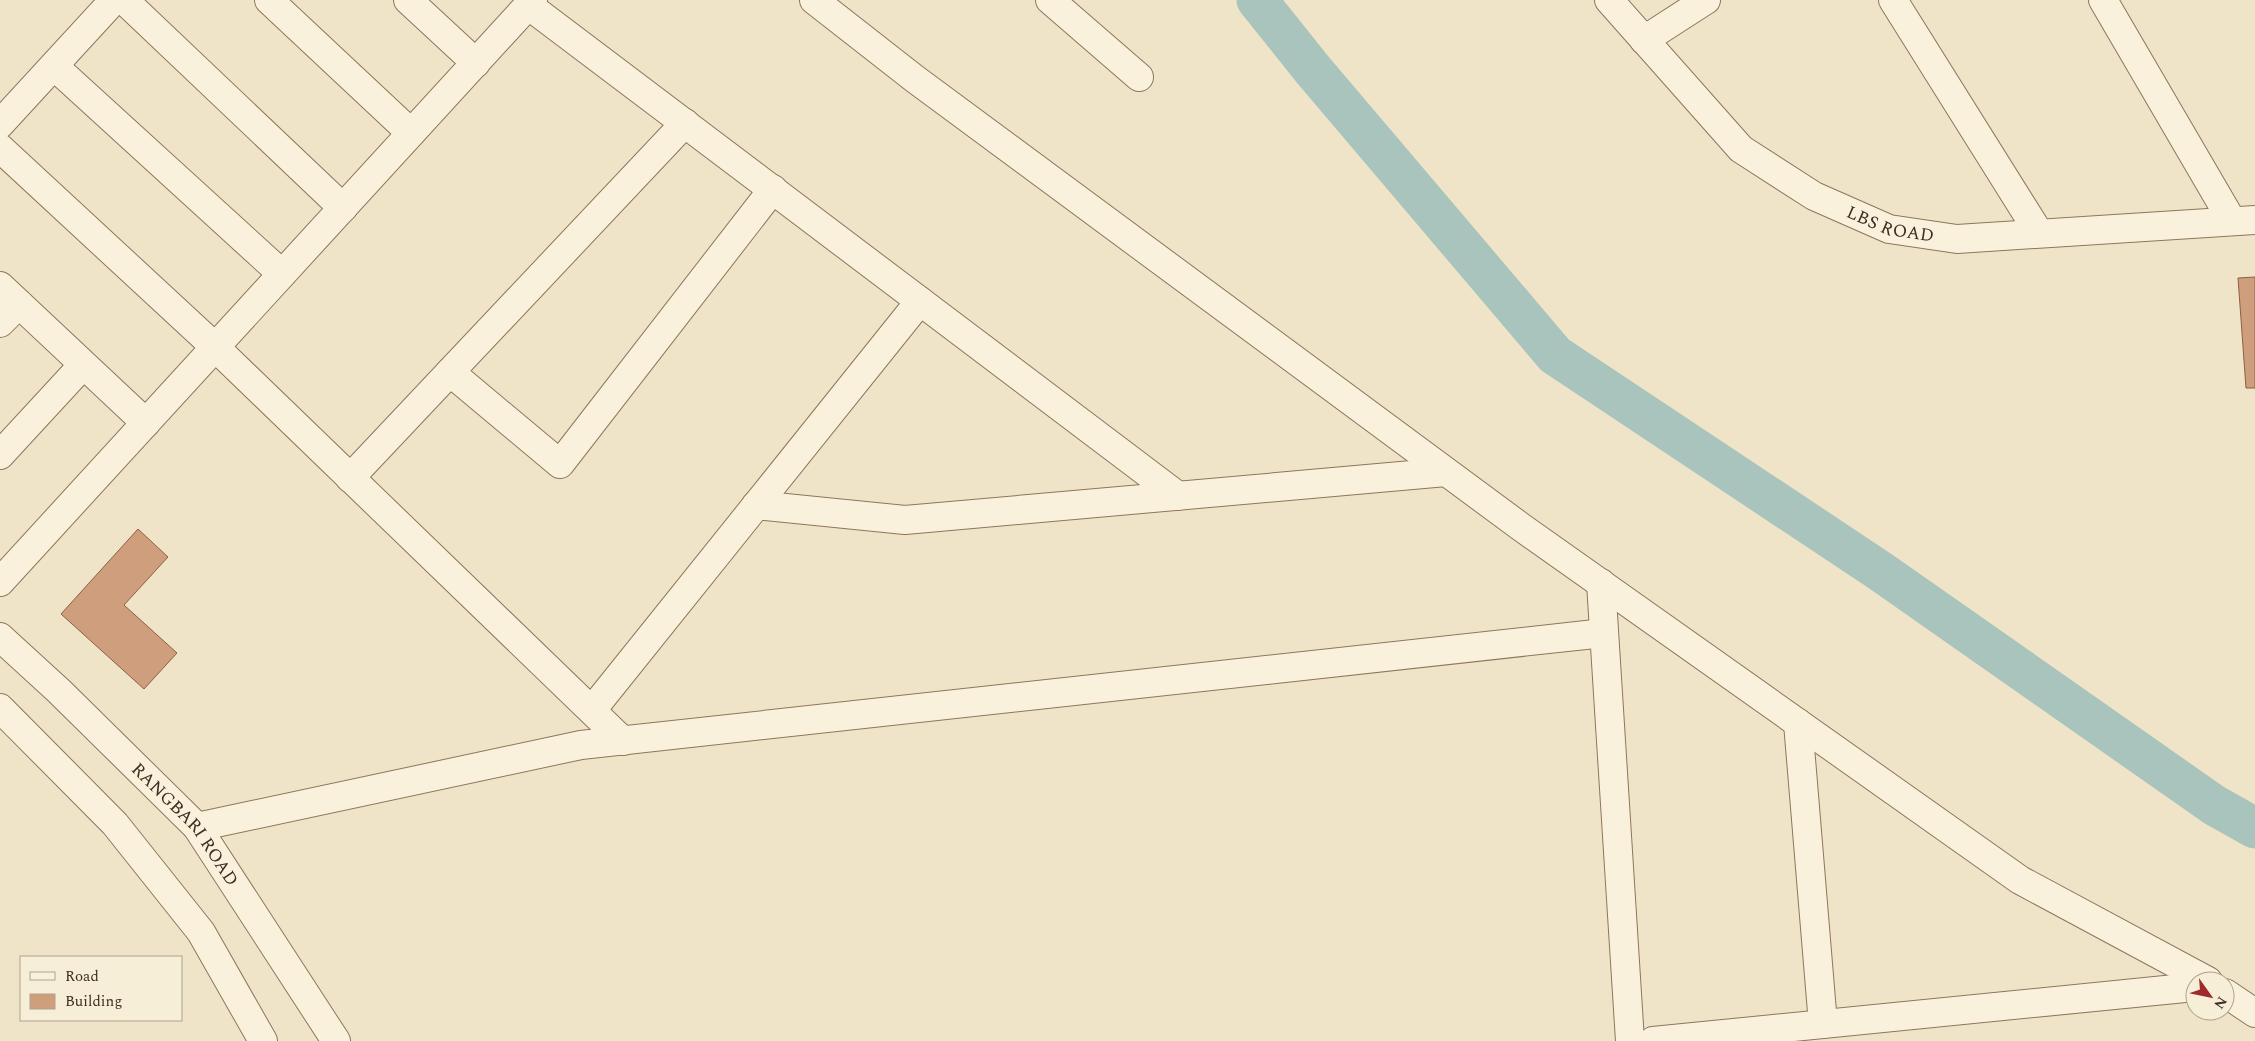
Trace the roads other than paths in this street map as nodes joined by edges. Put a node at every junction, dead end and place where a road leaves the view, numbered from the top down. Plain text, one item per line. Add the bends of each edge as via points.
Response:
1 (269, 0) edge
2 (408, 0) edge
3 (814, 0) edge
4 (1050, 0) edge
5 (1609, 0) edge
6 (1706, 0) edge
7 (1893, 0) edge
8 (2103, 0) edge
9 (108, 3) edge
10 (531, 3) edge
11 (1644, 40) junction
12 (476, 63) junction
13 (54, 66) junction
14 (1139, 77) dead end
15 (685, 123) junction
16 (0, 124) edge
17 (412, 133) junction
18 (0, 148) edge
19 (773, 190) junction
20 (343, 208) junction
21 (2243, 221) edge
22 (2039, 233) junction
23 (282, 274) junction
24 (9, 295) edge
25 (920, 301) junction
26 (0, 323) edge
27 (215, 347) junction
28 (83, 365) junction
29 (450, 372) junction
30 (146, 423) junction
31 (0, 455) edge
32 (1446, 472) junction
33 (350, 478) junction
34 (1178, 496) junction
35 (756, 505) junction
36 (0, 582) edge
37 (1601, 584) junction
38 (1604, 633) junction
39 (0, 637) edge
40 (0, 708) edge
41 (592, 710) junction
42 (1798, 723) junction
43 (623, 741) junction
44 (196, 826) junction
45 (2189, 971) edge
46 (2185, 989) edge
47 (2235, 1000) edge
48 (2255, 1013) edge
49 (1822, 1024) junction
50 (263, 1041) edge
51 (336, 1041) edge
52 (1630, 1041) edge
53 (1652, 1041) edge

1 - 17 street
2 - 12 street
3 - 32 street via 915,79
4 - 14 street
5 - 11 street, LBS ROAD
6 - 11 street
7 - 22 street
8 - 21 street
9 - 13 street
9 - 20 street
10 - 12 street
10 - 15 street
11 - 22 street, LBS ROAD via 1741,149 1814,196 1889,229 1957,239
12 - 17 street
13 - 16 street
13 - 23 street
15 - 19 street
15 - 29 street
17 - 20 street
18 - 27 street
19 - 25 street
19 - 29 street via 560,464
20 - 23 street
21 - 22 street, LBS ROAD
23 - 27 street
24 - 26 street
24 - 28 street
25 - 34 street
25 - 35 street
27 - 30 street
27 - 33 street
28 - 30 street
28 - 31 street
29 - 33 street
30 - 36 street
32 - 34 street
32 - 37 street
33 - 41 street
34 - 35 street via 904,520
35 - 41 street
37 - 38 street
37 - 42 street
38 - 43 street
38 - 52 street
39 - 44 street, RANGBARI ROAD
40 - 50 street via 115,824 201,932
41 - 43 street
42 - 45 street via 2020,880
42 - 49 street
43 - 44 street via 581,745
44 - 51 street, RANGBARI ROAD
46 - 49 street
47 - 48 street
49 - 53 street

